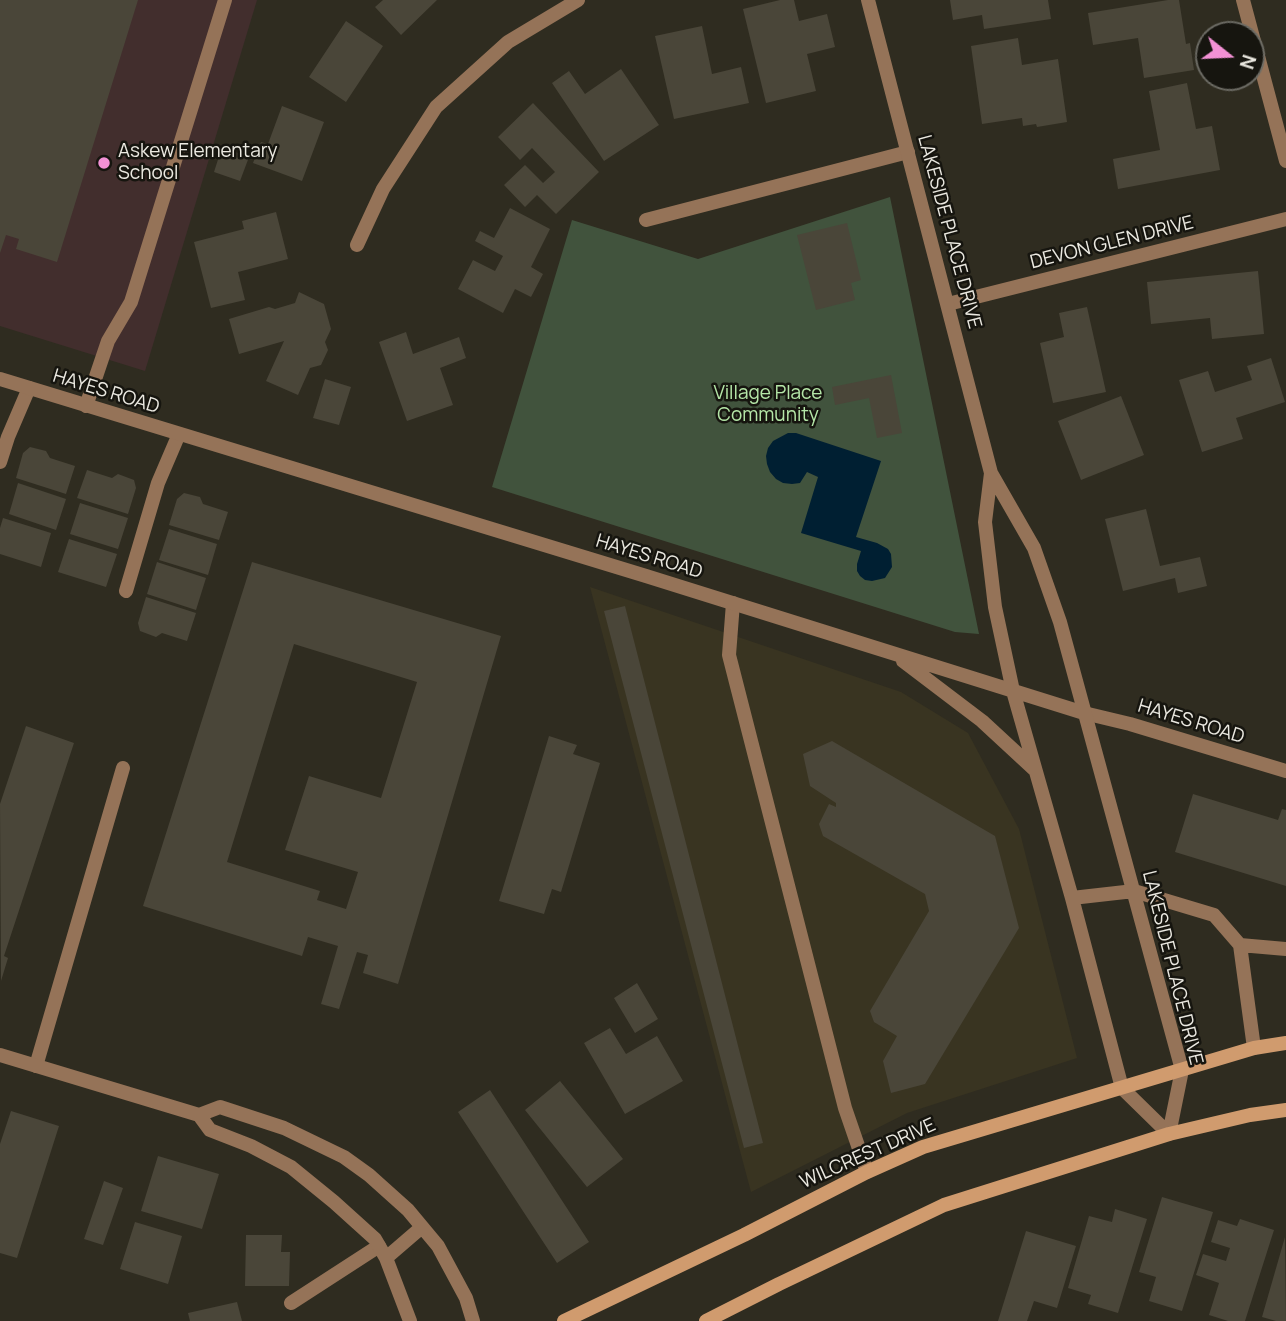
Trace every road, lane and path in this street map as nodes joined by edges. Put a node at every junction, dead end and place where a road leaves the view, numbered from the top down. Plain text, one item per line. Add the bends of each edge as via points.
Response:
1 (225, 0) edge
2 (578, 0) edge
3 (868, 0) edge
4 (1243, 0) edge
5 (908, 152) junction
6 (1286, 161) edge
7 (1286, 219) edge
8 (646, 220) dead end
9 (357, 245) dead end
10 (948, 304) junction
11 (0, 379) edge
12 (29, 388) junction
13 (86, 405) junction
14 (179, 434) junction
15 (0, 462) edge
16 (991, 473) junction
17 (125, 591) dead end
18 (733, 603) junction
19 (890, 652) junction
20 (1013, 691) junction
21 (1084, 713) junction
22 (123, 768) dead end
23 (1036, 771) junction
24 (1286, 771) edge
25 (1134, 891) junction
26 (1072, 898) junction
27 (1240, 945) junction
28 (1286, 949) edge
29 (1286, 1043) edge
30 (1254, 1048) junction
31 (0, 1055) edge
32 (36, 1066) junction
33 (1182, 1070) junction
34 (1122, 1088) junction
35 (1286, 1110) edge
36 (199, 1115) junction
37 (1170, 1134) junction
38 (867, 1172) junction
39 (422, 1227) junction
40 (382, 1252) junction
41 (291, 1303) dead end
42 (410, 1321) edge
43 (473, 1321) edge
44 (564, 1321) edge
45 (706, 1321) edge

1 - 13 street via 131,302 108,341
2 - 9 street via 508,42 436,107 383,189
3 - 5 street, LAKESIDE PLACE DRIVE
4 - 6 street
5 - 8 street
5 - 10 street, LAKESIDE PLACE DRIVE
7 - 10 street, DEVON GLEN DRIVE
10 - 16 street, LAKESIDE PLACE DRIVE
11 - 12 street, HAYES ROAD
12 - 13 street, HAYES ROAD
12 - 15 street
13 - 14 street, HAYES ROAD
14 - 17 street via 158,483
14 - 18 street, HAYES ROAD
16 - 20 street, LAKESIDE PLACE DRIVE via 985,522 995,607
16 - 21 street, LAKESIDE PLACE DRIVE via 1034,548
18 - 19 street, HAYES ROAD
18 - 38 street via 729,655 845,1108
19 - 20 street, HAYES ROAD
19 - 23 street via 982,721
20 - 21 street, HAYES ROAD
20 - 23 street, LAKESIDE PLACE DRIVE
21 - 24 street, HAYES ROAD
21 - 25 street, LAKESIDE PLACE DRIVE
22 - 32 street
23 - 26 street, LAKESIDE PLACE DRIVE
25 - 26 street
25 - 27 street via 1214,915
25 - 33 street, LAKESIDE PLACE DRIVE
26 - 34 street, LAKESIDE PLACE DRIVE
27 - 28 street
27 - 30 street
29 - 30 main road, WILCREST DRIVE
30 - 33 main road, WILCREST DRIVE
31 - 32 street
32 - 36 street
33 - 34 main road, WILCREST DRIVE
33 - 37 street, LAKESIDE PLACE DRIVE
34 - 37 street
34 - 38 main road, WILCREST DRIVE via 923,1147
35 - 37 main road
36 - 39 street via 220,1107 323,1146 369,1175
36 - 40 street via 210,1130 291,1167 375,1239
37 - 45 main road via 944,1205
38 - 44 main road, WILCREST DRIVE
39 - 40 street
39 - 43 street via 438,1245
40 - 41 street
40 - 42 street

